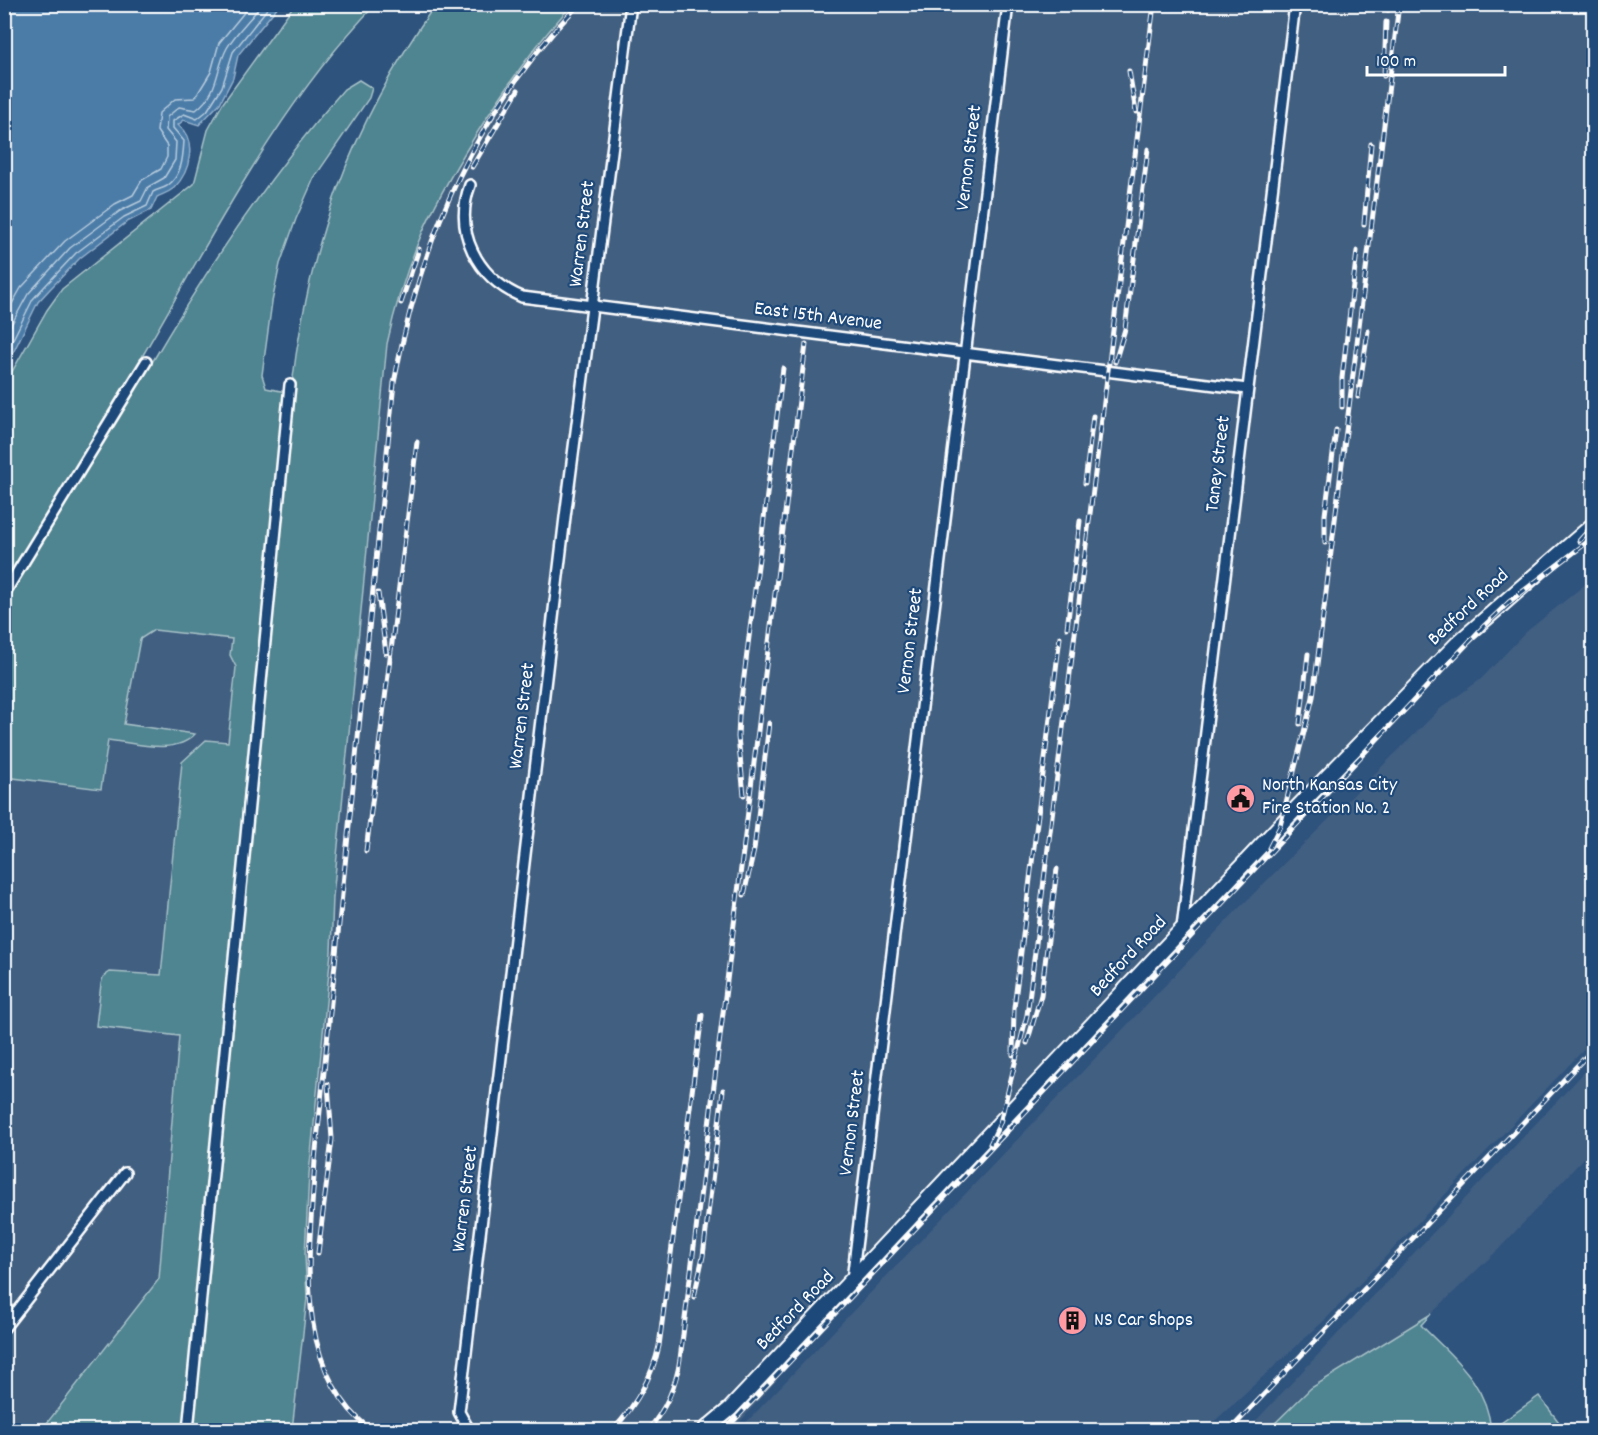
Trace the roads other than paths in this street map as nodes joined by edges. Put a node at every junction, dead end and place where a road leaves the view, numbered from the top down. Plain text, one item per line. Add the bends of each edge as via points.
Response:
1 (631, 4) edge
2 (1008, 4) edge
3 (1295, 4) edge
4 (470, 185) dead end
5 (592, 306) junction
6 (964, 353) junction
7 (146, 362) dead end
8 (290, 385) dead end
9 (1247, 389) junction
10 (1593, 524) edge
11 (4, 594) edge
12 (1182, 929) junction
13 (125, 1173) dead end
14 (852, 1281) junction
15 (4, 1329) edge
16 (188, 1431) edge
17 (469, 1431) edge
18 (705, 1431) edge

1 - 5 street, Warren Street
2 - 6 street, Vernon Street
3 - 9 street, Taney Street
4 - 5 street, East 15th Avenue via 464,218 469,244 492,279 522,297
5 - 6 street, East 15th Avenue
5 - 17 street, Warren Street via 459,1412
6 - 9 street, East 15th Avenue
6 - 14 street, Vernon Street
7 - 11 street
8 - 16 street
9 - 12 street, Taney Street
10 - 12 street, Bedford Road via 1460,642
12 - 14 street, Bedford Road
13 - 15 street
14 - 18 street, Bedford Road

